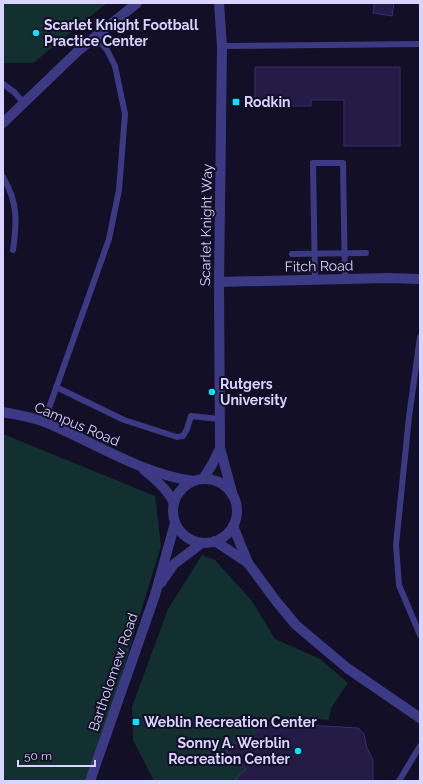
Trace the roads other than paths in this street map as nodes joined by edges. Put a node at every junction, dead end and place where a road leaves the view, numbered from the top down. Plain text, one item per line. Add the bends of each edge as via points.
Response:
1 (137, 3) edge
2 (219, 3) edge
3 (95, 36) junction
4 (420, 44) edge
5 (222, 46) junction
6 (3, 84) edge
7 (23, 102) junction
8 (3, 123) edge
9 (3, 177) edge
10 (13, 250) dead end
11 (366, 253) dead end
12 (292, 254) dead end
13 (314, 254) junction
14 (344, 254) junction
15 (345, 279) junction
16 (420, 279) edge
17 (315, 280) junction
18 (219, 282) junction
19 (420, 337) edge
20 (56, 388) junction
21 (3, 412) edge
22 (220, 419) junction
23 (44, 422) junction
24 (220, 448) junction
25 (139, 466) junction
26 (199, 480) junction
27 (233, 496) junction
28 (174, 503) junction
29 (175, 524) junction
30 (233, 526) junction
31 (214, 541) junction
32 (202, 543) junction
33 (248, 563) junction
34 (155, 595) junction
35 (420, 635) edge
36 (420, 718) edge
37 (420, 746) edge
38 (90, 781) edge
39 (398, 781) edge

1 - 3 street
2 - 5 street, Scarlet Knight Way
3 - 7 street
3 - 20 lane via 115,66 124,114 119,190 109,238
4 - 5 lane
5 - 18 street, Scarlet Knight Way
6 - 7 lane
7 - 8 street
9 - 10 lane via 15,208
11 - 14 lane
12 - 13 lane
13 - 14 lane
13 - 14 lane via 313,164 343,163
13 - 17 lane
14 - 15 lane
15 - 16 street, Fitch Road
15 - 17 street, Fitch Road
17 - 18 street, Fitch Road
18 - 22 street, Scarlet Knight Way
19 - 35 lane via 396,545 399,585
20 - 22 lane via 124,420 177,437 183,436 190,416
20 - 23 lane
21 - 23 street, Campus Road
22 - 24 street, Scarlet Knight Way
23 - 25 street, Campus Road
24 - 26 street via 213,463
24 - 27 street
25 - 26 street, Campus Road via 177,479
25 - 28 street, Campus Road via 161,484
26 - 27 street via 221,483
26 - 28 street via 186,485
27 - 30 street via 236,516
28 - 29 street
29 - 32 street via 184,536
29 - 34 street, Bartholomew Road
30 - 31 street via 222,538
30 - 33 street
31 - 32 street
31 - 33 street
32 - 34 street, Bartholomew Road via 174,564
33 - 36 street via 296,625 347,668
34 - 38 street, Bartholomew Road
37 - 39 lane

